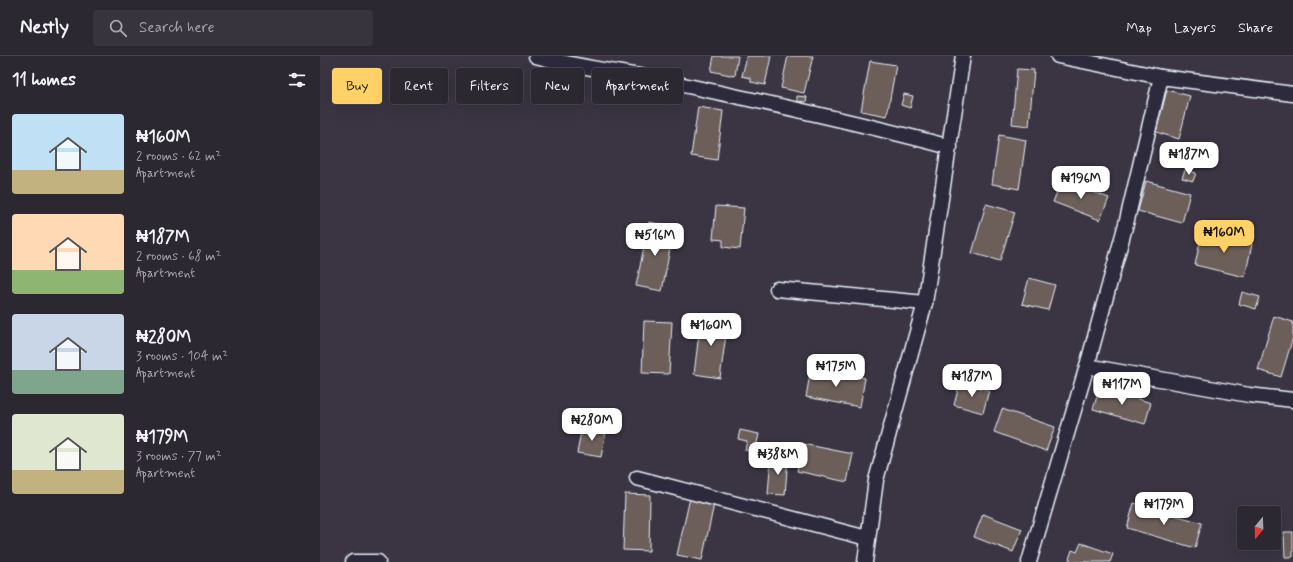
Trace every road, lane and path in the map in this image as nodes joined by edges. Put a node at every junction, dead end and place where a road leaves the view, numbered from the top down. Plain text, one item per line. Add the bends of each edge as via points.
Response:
1 (536, 56) edge
2 (963, 56) edge
3 (1058, 56) edge
4 (1161, 77) junction
5 (1293, 94) edge
6 (950, 147) junction
7 (777, 289) dead end
8 (925, 303) junction
9 (1087, 366) junction
10 (1293, 400) edge
11 (637, 478) dead end
12 (867, 538) junction
13 (353, 562) edge
14 (378, 562) edge
15 (865, 562) edge
16 (1029, 562) edge

1 - 6 street via 808,112
2 - 6 street
3 - 4 street
4 - 5 street
4 - 9 street via 1127,220
6 - 8 street
7 - 8 street
8 - 12 street via 876,480
9 - 10 street via 1249,395
9 - 16 street
11 - 12 street
12 - 15 street
13 - 14 street

